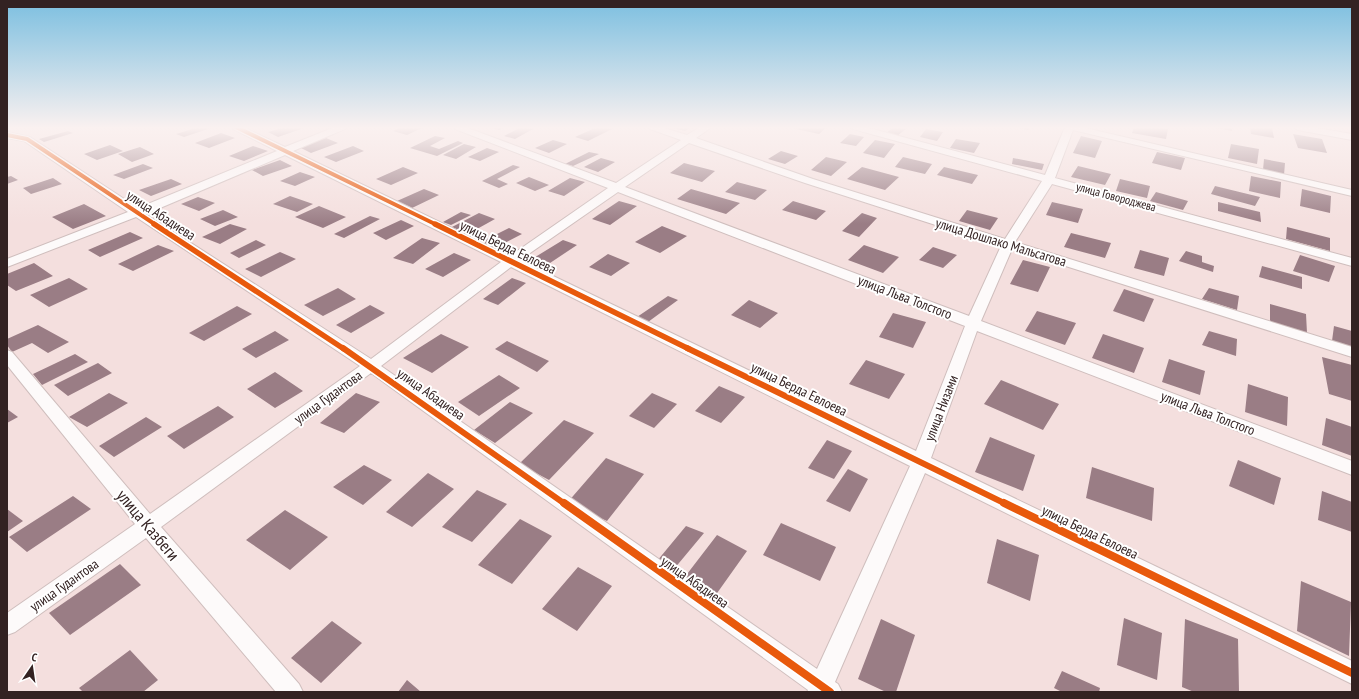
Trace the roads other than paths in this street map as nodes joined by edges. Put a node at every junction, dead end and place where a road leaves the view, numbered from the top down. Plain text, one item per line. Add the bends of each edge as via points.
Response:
1 (58, 160) edge
2 (262, 160) edge
3 (304, 160) edge
4 (546, 160) edge
5 (658, 160) edge
6 (748, 160) edge
7 (978, 160) edge
8 (1056, 160) edge
9 (1212, 160) edge
10 (1048, 179) junction
11 (617, 187) junction
12 (1352, 193) edge
13 (137, 213) junction
14 (1008, 244) junction
15 (510, 261) junction
16 (1352, 262) edge
17 (7, 263) edge
18 (973, 323) junction
19 (1352, 352) edge
20 (7, 355) edge
21 (371, 366) junction
22 (920, 462) junction
23 (1352, 468) edge
24 (148, 526) junction
25 (7, 625) edge
26 (1352, 673) edge
27 (824, 690) edge
28 (292, 692) edge

1 - 13 street, улица Абадиева
2 - 13 street
3 - 15 street, улица Берда Евлоева
4 - 11 street, улица Льва Толстого
5 - 11 street, улица Гудантова
6 - 14 street, улица Дошлако Мальсагова
7 - 10 street, улица Говороджева
8 - 10 street, улица Низами
9 - 12 street
10 - 14 street, улица Низами
10 - 16 street, улица Говороджева
11 - 15 street, улица Гудантова
11 - 18 street, улица Льва Толстого
13 - 17 street
13 - 21 street, улица Абадиева
14 - 18 street, улица Низами
14 - 19 street, улица Дошлако Мальсагова
15 - 21 street, улица Гудантова
15 - 22 street, улица Берда Евлоева
18 - 22 street, улица Низами
18 - 23 street, улица Льва Толстого
20 - 24 street, улица Казбеги
21 - 24 street, улица Гудантова
21 - 27 street, улица Абадиева
22 - 26 street, улица Берда Евлоева
22 - 27 street, улица Низами
24 - 25 street, улица Гудантова
24 - 28 street, улица Казбеги

